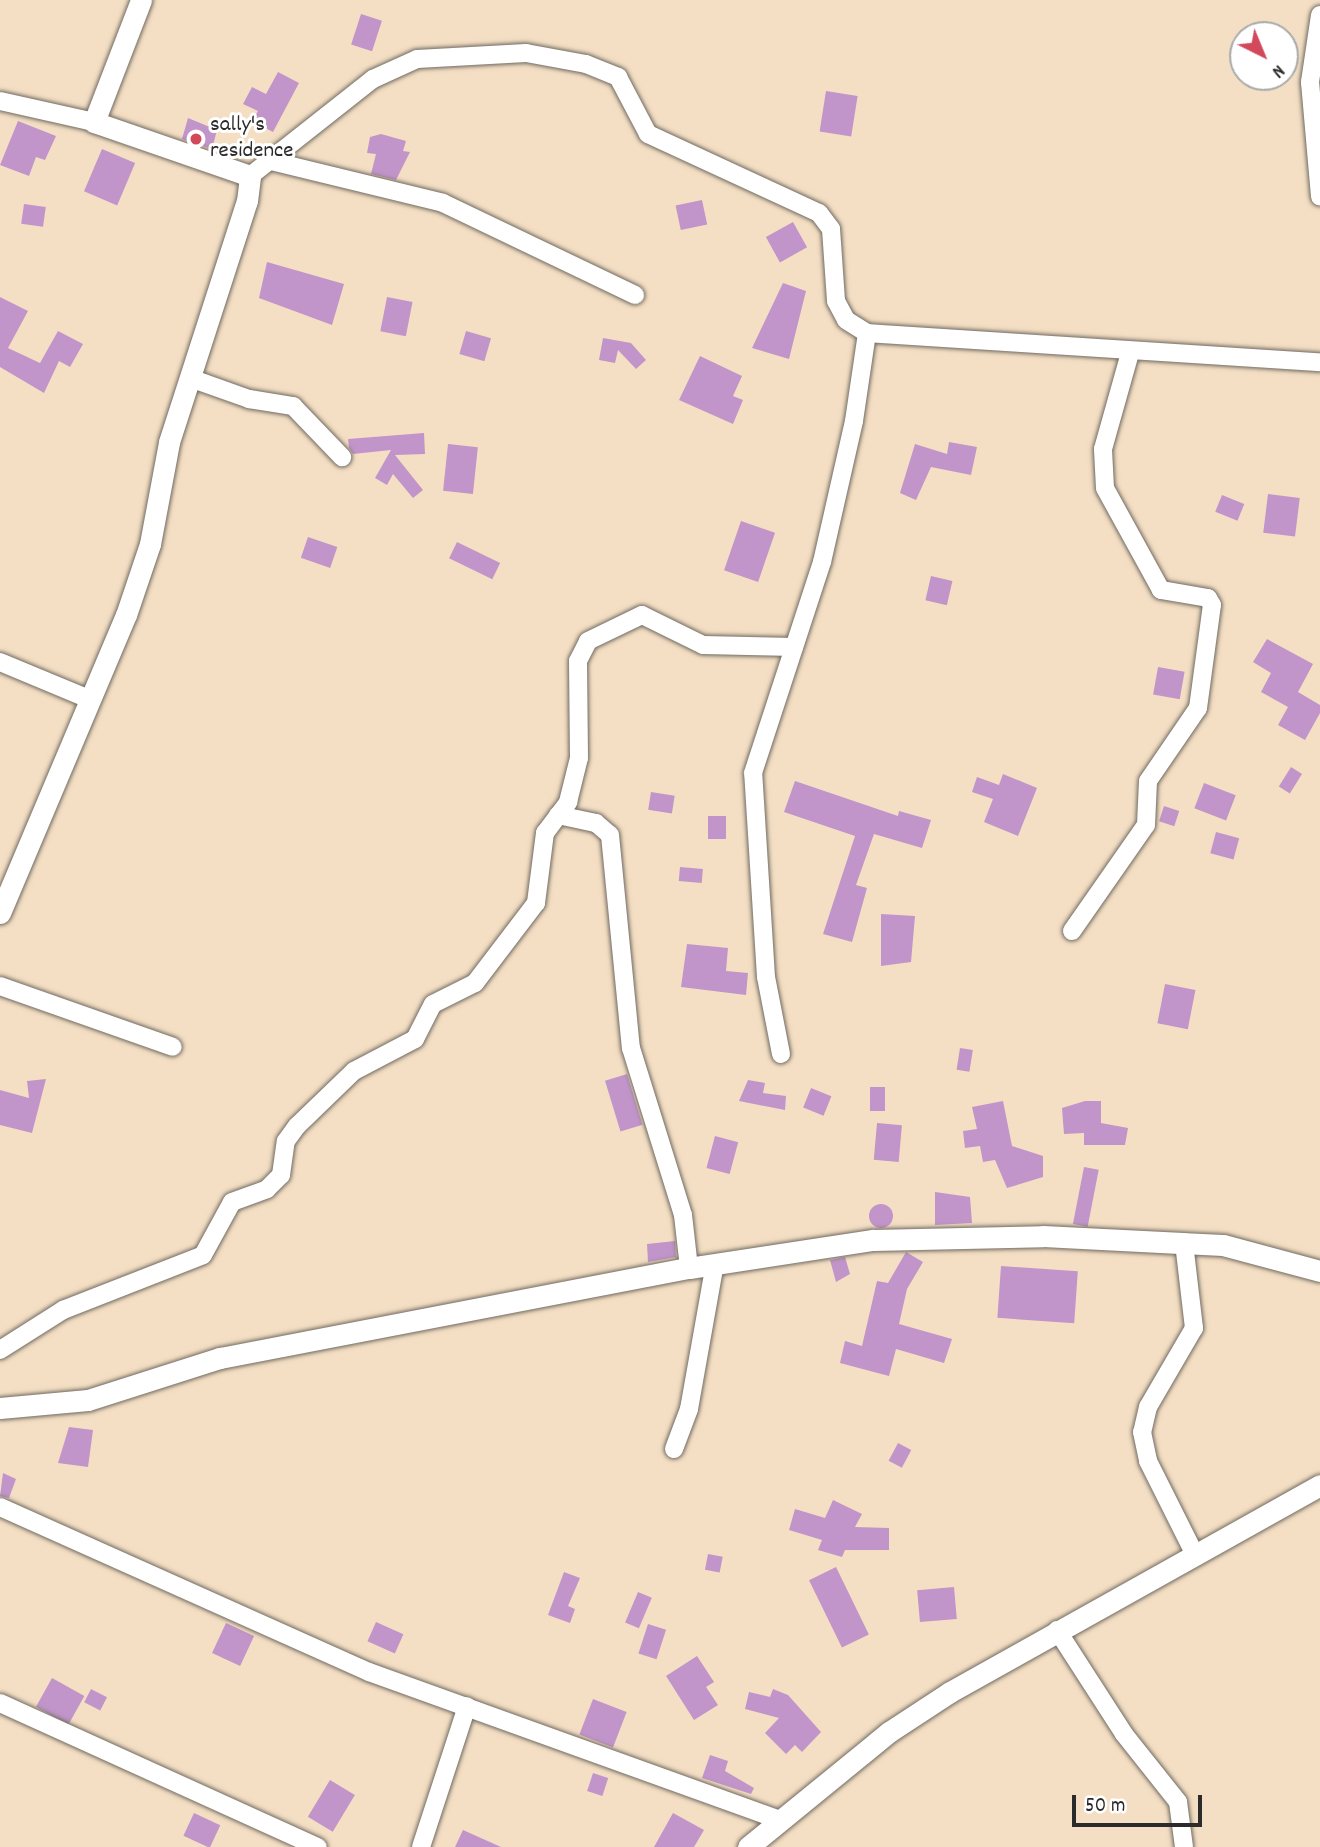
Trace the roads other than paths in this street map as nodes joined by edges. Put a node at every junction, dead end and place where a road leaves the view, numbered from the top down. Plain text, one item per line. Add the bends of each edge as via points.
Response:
1 (141, 0) edge
2 (1320, 16) edge
3 (0, 102) edge
4 (94, 122) junction
5 (267, 160) junction
6 (250, 176) junction
7 (1320, 197) edge
8 (635, 295) dead end
9 (867, 333) junction
10 (1130, 353) junction
11 (1320, 362) edge
12 (190, 378) junction
13 (342, 457) dead end
14 (794, 647) junction
15 (0, 662) edge
16 (89, 699) junction
17 (558, 815) junction
18 (0, 913) edge
19 (1072, 931) dead end
20 (0, 986) edge
21 (173, 1047) dead end
22 (780, 1054) dead end
23 (1184, 1243) junction
24 (689, 1268) junction
25 (715, 1268) junction
26 (1320, 1271) edge
27 (0, 1350) edge
28 (0, 1408) edge
29 (674, 1449) dead end
30 (1320, 1485) edge
31 (0, 1507) edge
32 (1195, 1555) junction
33 (1057, 1630) junction
34 (0, 1703) edge
35 (467, 1706) junction
36 (779, 1820) junction
37 (318, 1847) edge
38 (421, 1847) edge
39 (748, 1847) edge
40 (1184, 1847) edge

1 - 4 street
2 - 7 street via 1310,82
3 - 4 street
4 - 6 street
5 - 6 street
5 - 8 street via 443,203
5 - 9 street via 373,79 417,59 526,53 586,64 618,77 648,134 820,213 831,229 836,301 846,320
6 - 12 street via 243,221
9 - 10 street
9 - 14 street via 854,421
10 - 11 street
10 - 19 street via 1103,449 1105,488 1161,590 1208,598 1212,606 1198,708 1148,781 1146,825
12 - 13 street via 299,409
12 - 16 street via 146,555
14 - 17 street via 703,645 642,615 599,632 580,653 579,758 568,802
14 - 22 street via 758,752 752,803 766,977
15 - 16 street
16 - 18 street
17 - 24 street via 596,823 610,835 631,1048 683,1215
17 - 27 street via 545,833 536,903 475,983 433,1004 415,1039 354,1071 297,1126 286,1141 281,1175 267,1189 232,1202 203,1255 63,1310
20 - 21 street
23 - 25 street via 1043,1236 873,1240
23 - 26 street via 1269,1254
23 - 32 street via 1194,1328 1148,1407 1142,1432 1148,1461
24 - 25 street
24 - 28 street via 220,1358 88,1400
25 - 29 street via 689,1409
30 - 32 street
31 - 35 street via 271,1632
32 - 33 street
33 - 36 street via 916,1714
33 - 40 street via 1124,1734 1178,1802
34 - 37 street
35 - 36 street
35 - 38 street
36 - 39 street

